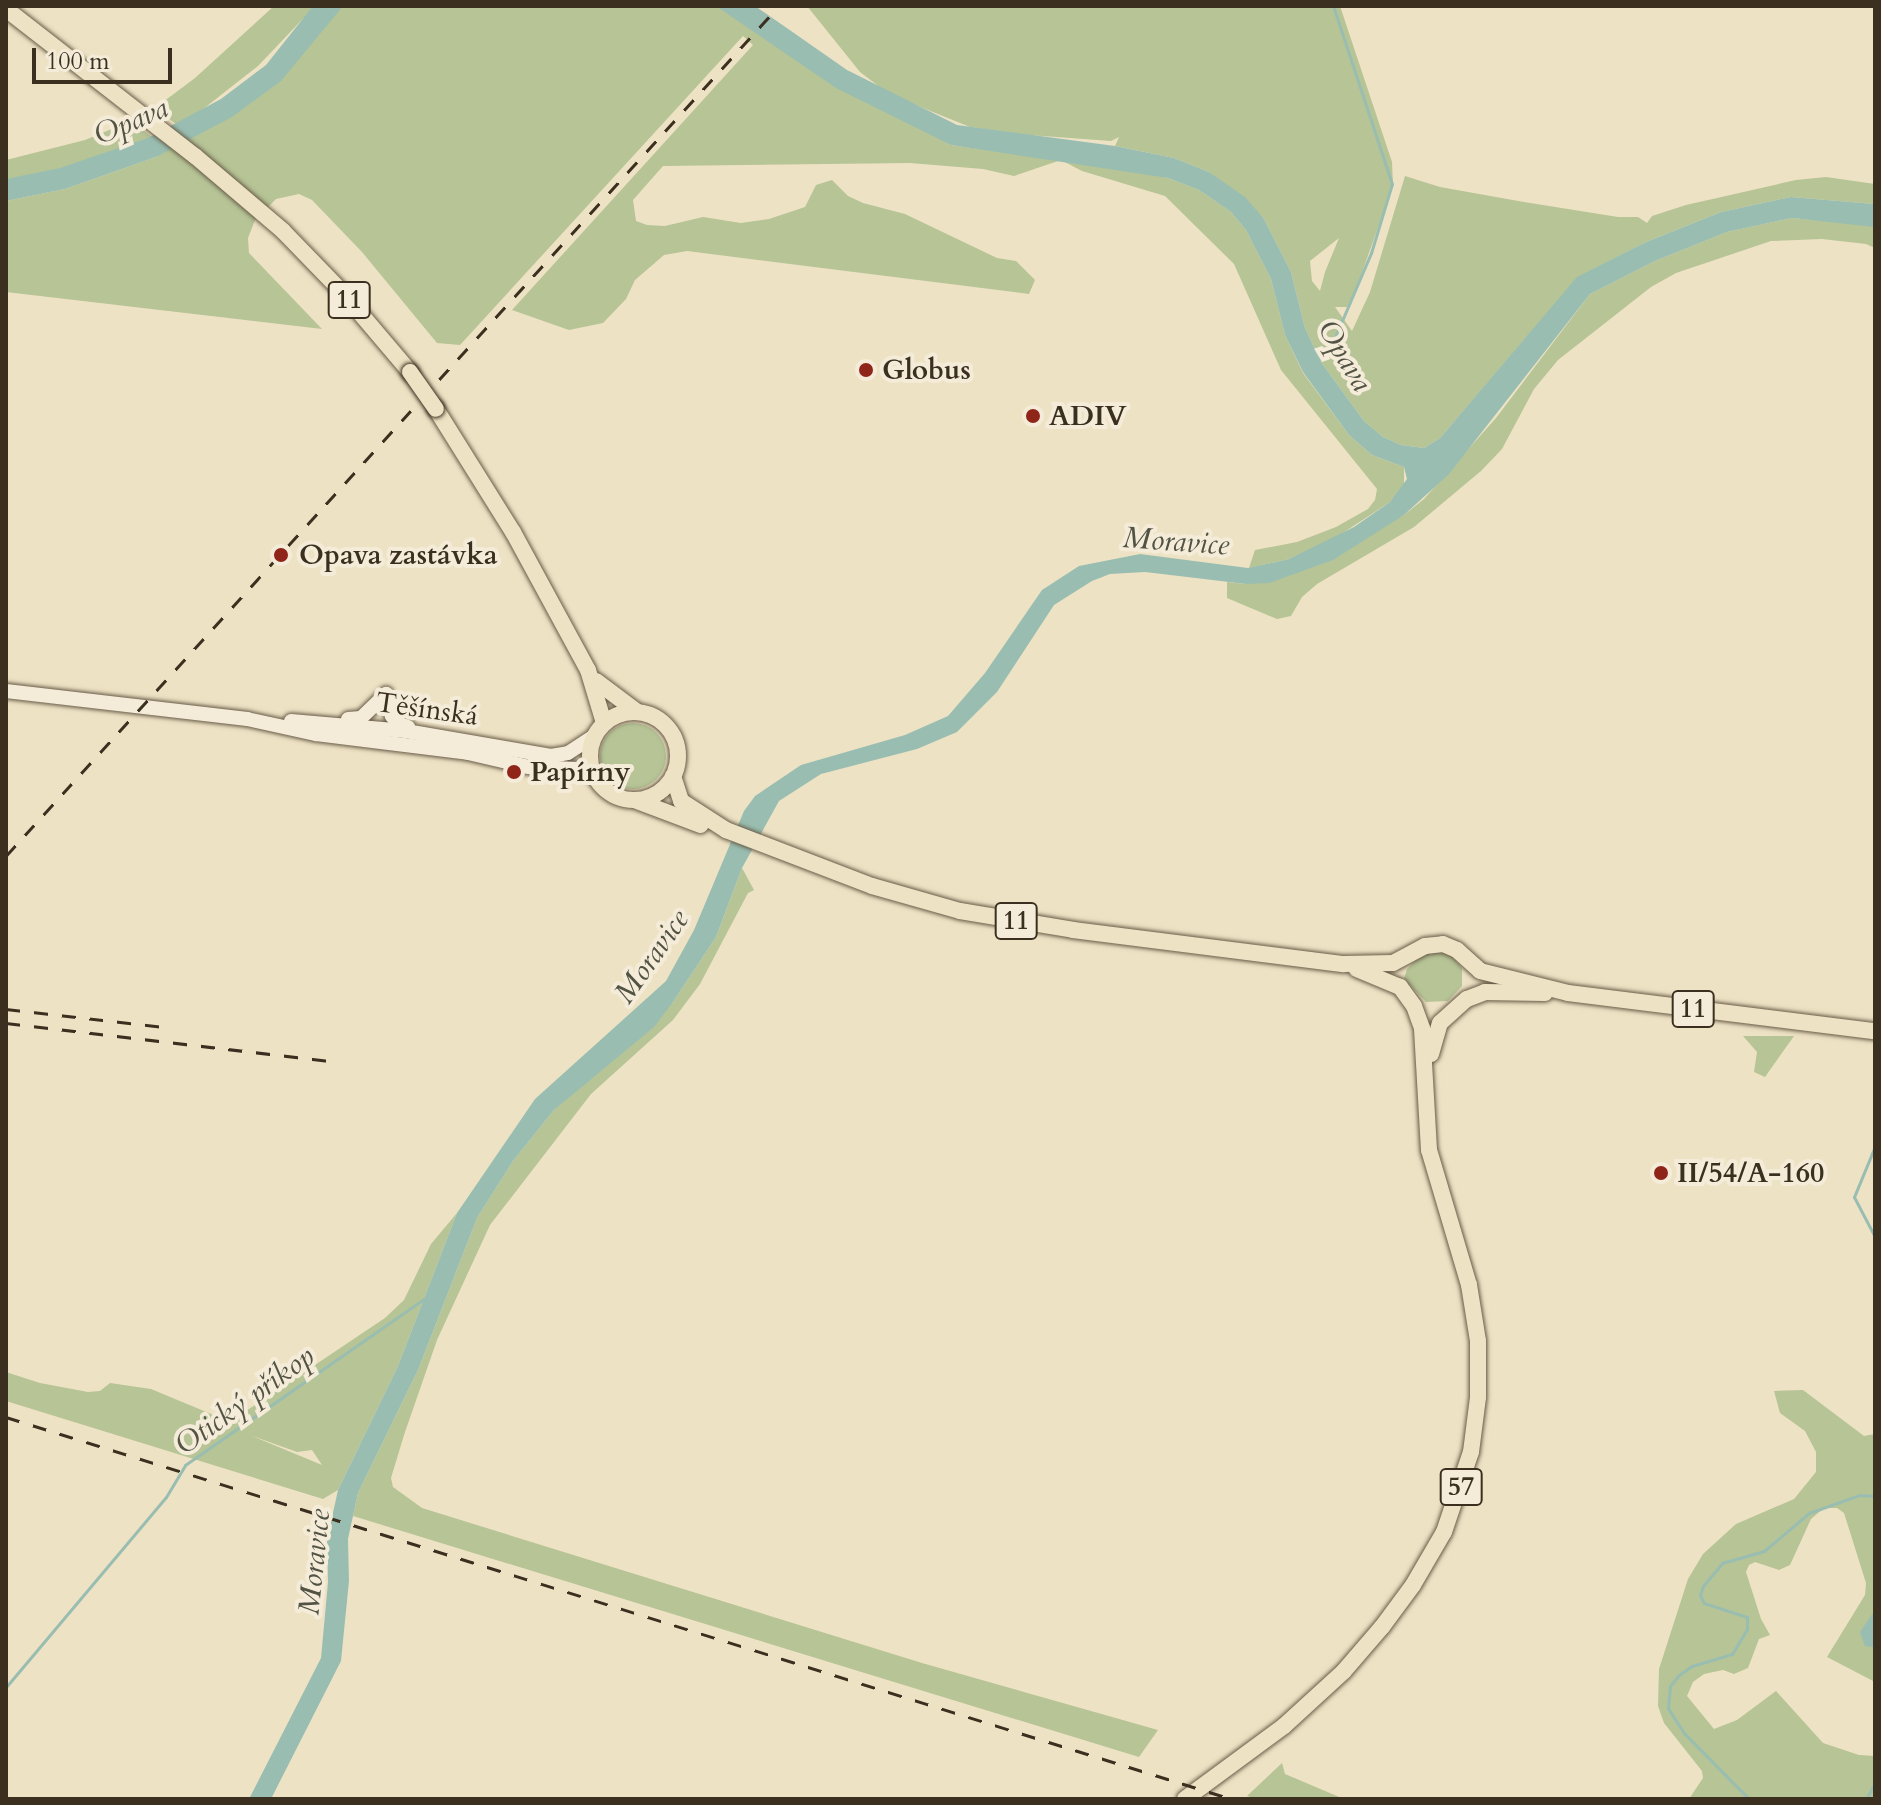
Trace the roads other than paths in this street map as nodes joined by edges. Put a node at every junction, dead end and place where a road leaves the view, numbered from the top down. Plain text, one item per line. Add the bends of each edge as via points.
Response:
1 (6, 9) edge
2 (588, 670) junction
3 (6, 691) edge
4 (636, 711) junction
5 (247, 719) junction
6 (276, 720) junction
7 (599, 729) junction
8 (515, 749) junction
9 (594, 776) junction
10 (673, 776) junction
11 (636, 800) junction
12 (726, 830) junction
13 (1411, 955) junction
14 (1466, 961) junction
15 (1344, 964) junction
16 (1568, 993) junction
17 (1406, 997) junction
18 (1457, 1006) junction
19 (1875, 1031) edge
20 (1424, 1091) junction
21 (1185, 1799) edge

1 - 2 main road, 11, bridge via 195,156 283,231 343,293 410,372 488,489
2 - 4 main road, 11 via 601,688
2 - 7 main road, 11
3 - 5 street, Těšínská
4 - 7 main road, Těšínská via 621,713
4 - 10 main road via 654,716 671,732 678,750
5 - 6 street, Těšínská
5 - 9 street, Těšínská via 529,767 578,769
6 - 8 street, Těšínská via 406,731
6 - 8 street via 354,720 386,694 392,716 403,726 503,742
7 - 8 street, Těšínská via 576,749 559,755
7 - 9 main road via 589,757
9 - 11 main road, Těšínská via 614,796
10 - 11 main road via 658,793
10 - 12 main road, 11 via 681,801
11 - 12 main road, 11
12 - 15 main road, 11 via 872,886 960,911
13 - 14 main road, 11 via 1443,944
13 - 15 main road, 11 via 1386,964
13 - 17 main road via 1399,972
14 - 16 main road, 11 via 1486,974
14 - 18 main road via 1470,978
15 - 17 main road, 11 via 1390,980
16 - 18 main road, 11 via 1485,992
16 - 19 main road, 11
17 - 18 main road, 11 via 1431,1012
17 - 20 main road, 57 via 1423,1033
18 - 20 main road, 57 via 1434,1036
20 - 21 main road, 57 via 1429,1150 1469,1285 1478,1341 1475,1424 1454,1506 1413,1585 1364,1648 1284,1726

